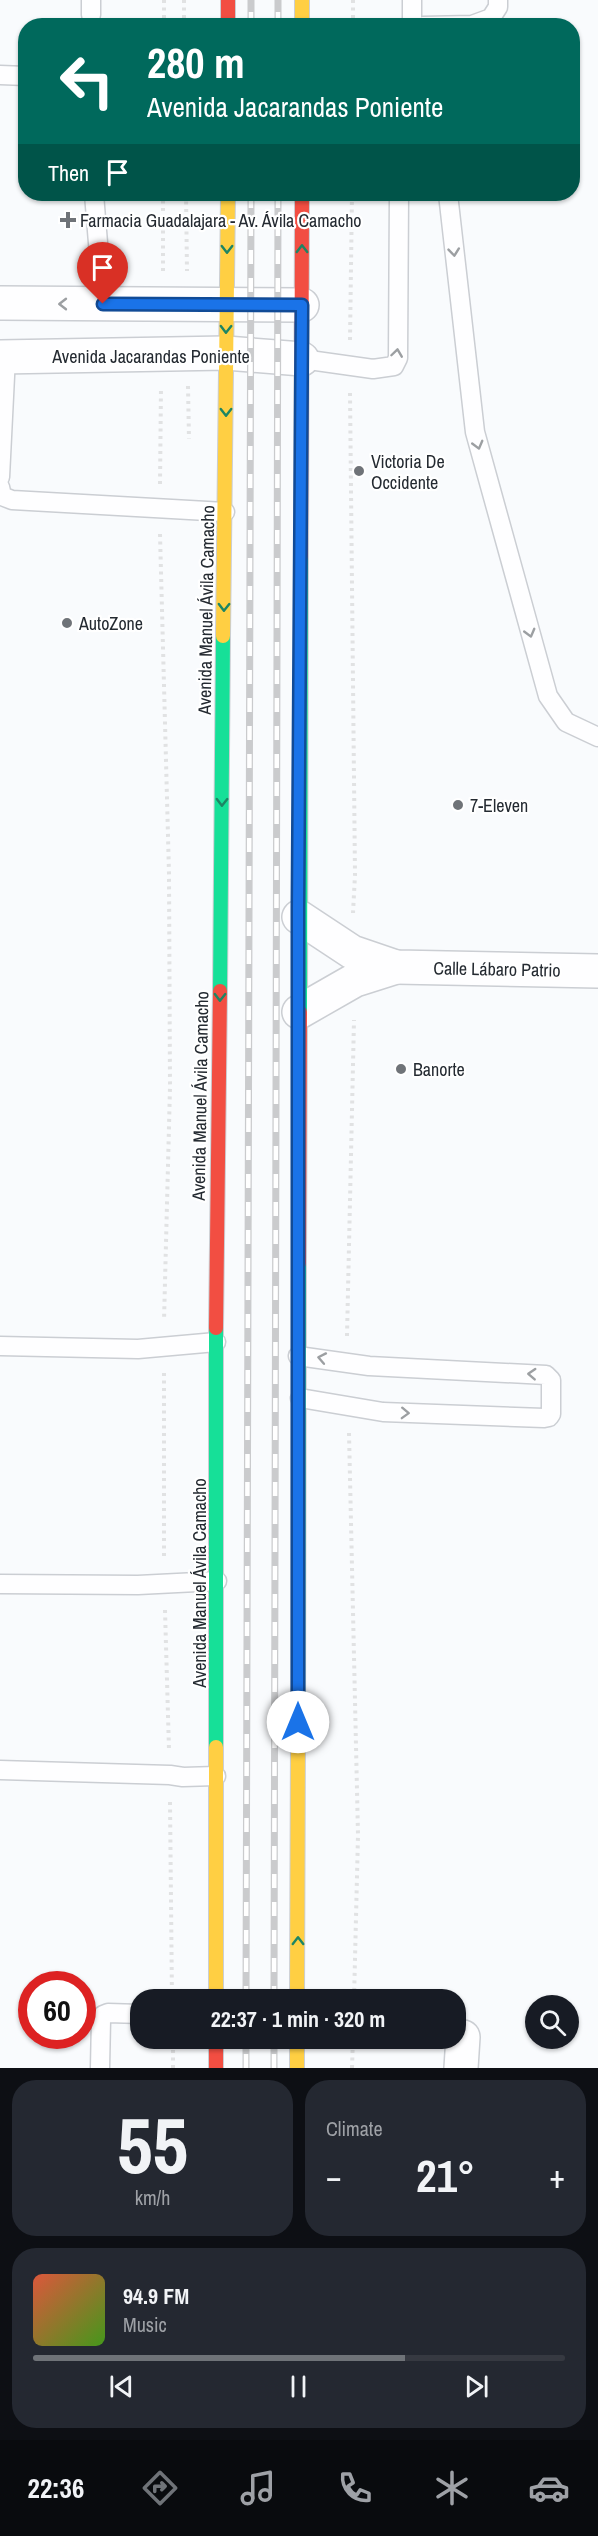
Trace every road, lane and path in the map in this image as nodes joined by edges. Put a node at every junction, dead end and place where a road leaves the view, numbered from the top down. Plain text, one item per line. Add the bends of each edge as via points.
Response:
1 (164, 0) edge
2 (184, 0) edge
3 (228, 0) edge
4 (302, 0) edge
5 (353, 0) edge
6 (412, 0) edge
7 (498, 0) edge
8 (164, 18) edge
9 (184, 18) edge
10 (228, 18) edge
11 (302, 18) edge
12 (353, 18) edge
13 (412, 18) edge
14 (491, 18) edge
15 (0, 75) edge
16 (18, 76) edge
17 (95, 201) edge
18 (163, 201) edge
19 (228, 201) edge
20 (302, 201) edge
21 (352, 201) edge
22 (399, 201) edge
23 (449, 201) edge
24 (0, 303) edge
25 (103, 304) junction
26 (163, 304) junction
27 (227, 304) junction
28 (302, 305) junction
29 (226, 353) junction
30 (161, 354) junction
31 (3, 357) edge
32 (302, 359) junction
33 (350, 367) junction
34 (0, 477) edge
35 (0, 488) edge
36 (160, 509) junction
37 (225, 512) junction
38 (598, 737) edge
39 (299, 917) junction
40 (353, 966) junction
41 (598, 971) edge
42 (299, 1011) junction
43 (216, 1342) junction
44 (0, 1346) edge
45 (164, 1347) junction
46 (298, 1356) junction
47 (347, 1363) junction
48 (300, 1398) junction
49 (348, 1405) junction
50 (217, 1581) junction
51 (0, 1584) edge
52 (165, 1584) junction
53 (0, 1770) edge
54 (170, 1774) junction
55 (216, 1776) junction
56 (172, 1989) edge
57 (216, 1989) edge
58 (297, 1989) edge
59 (354, 1989) edge
60 (130, 2014) edge
61 (172, 2049) edge
62 (216, 2049) edge
63 (297, 2049) edge
64 (353, 2049) edge
65 (100, 2068) edge
66 (172, 2068) edge
67 (216, 2068) edge
68 (297, 2068) edge
69 (352, 2068) edge

1 - 8 path
2 - 9 path
3 - 10 main road
4 - 11 main road
5 - 12 path
6 - 13 lane
7 - 14 lane
15 - 16 lane
17 - 25 lane
18 - 26 path
19 -> 27 main road, Avenida Manuel Ávila Camacho
28 -> 20 main road
21 - 33 path
33 -> 22 lane via 386,368 394,366 398,358
23 -> 38 lane via 475,432 548,696 566,722
25 -> 24 street
25 - 26 street
26 - 27 street
27 - 28 street
27 -> 29 main road, Avenida Manuel Ávila Camacho
28 - 32 main road
29 - 30 street, Avenida Jacarandas Poniente
29 - 32 street, Avenida Jacarandas Poniente
29 -> 37 main road, Avenida Manuel Ávila Camacho
30 - 31 street, Avenida Jacarandas Poniente
30 - 36 path
31 - 34 lane
32 - 33 lane
32 - 39 main road
33 - 40 path
35 - 36 lane via 2,496 12,500
36 - 37 lane
36 - 45 path via 170,1087
37 -> 43 main road, Avenida Manuel Ávila Camacho
39 - 40 street, Calle Lábaro Patrio
39 - 42 main road
40 - 41 street, Calle Lábaro Patrio
40 - 42 street
40 - 47 path
42 - 46 main road
43 - 45 lane
43 - 50 main road, Avenida Manuel Ávila Camacho
44 - 45 lane
45 - 52 path
47 -> 46 lane
46 - 48 main road
49 -> 47 lane via 383,1412 544,1418 551,1414 550,1380 546,1375
48 - 49 lane
58 -> 48 main road
49 - 59 path via 358,1835
50 - 52 lane
50 - 55 main road, Avenida Manuel Ávila Camacho
51 - 52 lane
52 - 54 path
53 - 54 lane
54 - 55 lane
54 - 56 path
55 - 57 main road, Avenida Manuel Ávila Camacho
60 - 65 lane via 103,2015
61 - 66 path
62 - 67 main road
63 - 68 main road
64 - 69 path

